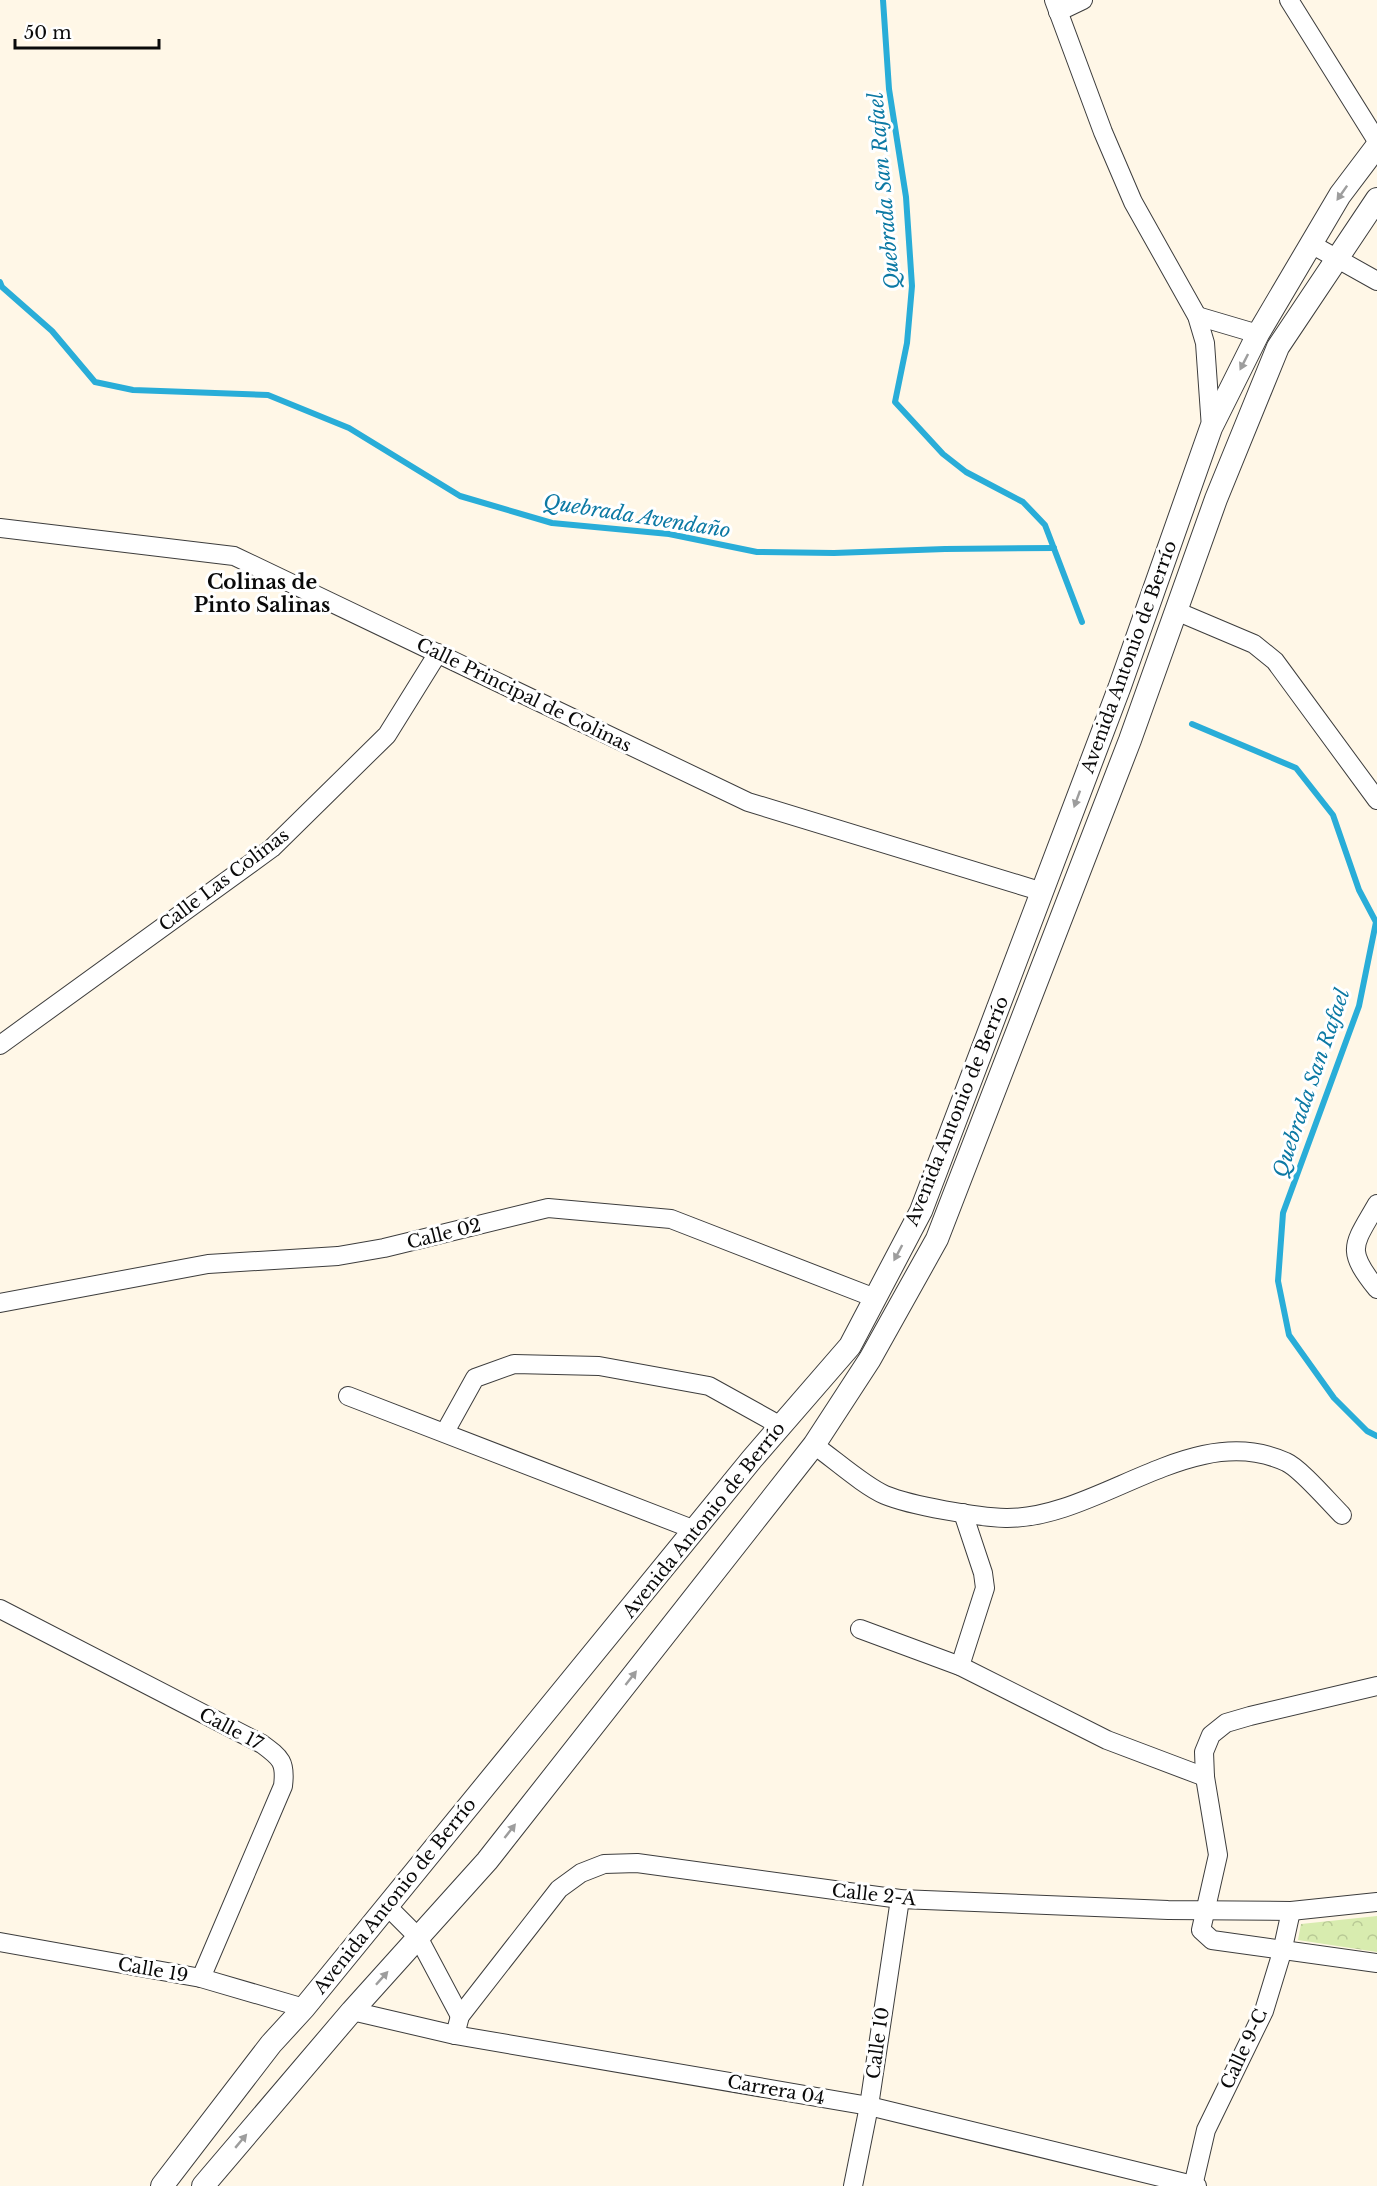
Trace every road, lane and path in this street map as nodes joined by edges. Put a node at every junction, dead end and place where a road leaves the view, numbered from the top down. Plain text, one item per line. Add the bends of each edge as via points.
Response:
1 (1083, 0) edge
2 (1289, 0) edge
3 (1056, 6) edge
4 (1377, 141) edge
5 (1377, 146) edge
6 (1377, 200) edge
7 (1311, 244) junction
8 (1338, 258) junction
9 (1377, 281) edge
10 (1197, 316) junction
11 (1258, 334) junction
12 (1211, 428) junction
13 (0, 528) edge
14 (1176, 611) junction
15 (438, 653) junction
16 (1377, 800) edge
17 (1042, 892) junction
18 (0, 1045) edge
19 (1377, 1204) edge
20 (1377, 1289) edge
21 (875, 1298) junction
22 (0, 1303) edge
23 (348, 1396) dead end
24 (781, 1426) junction
25 (445, 1432) junction
26 (814, 1445) junction
27 (963, 1513) junction
28 (1342, 1515) dead end
29 (695, 1530) junction
30 (0, 1609) edge
31 (860, 1629) dead end
32 (960, 1666) junction
33 (1377, 1686) edge
34 (1205, 1777) junction
35 (900, 1899) junction
36 (1377, 1902) edge
37 (387, 1906) junction
38 (1207, 1910) junction
39 (1291, 1911) junction
40 (418, 1937) junction
41 (0, 1942) edge
42 (1282, 1952) junction
43 (1377, 1962) edge
44 (201, 1978) junction
45 (304, 2008) junction
46 (352, 2011) junction
47 (460, 2016) junction
48 (455, 2035) junction
49 (869, 2106) junction
50 (162, 2186) edge
51 (203, 2186) edge
52 (853, 2186) edge
53 (1194, 2186) edge

1 - 3 street
2 - 4 street
3 - 10 street via 1133,202
5 -> 7 street, Avenida Antonio de Berrío via 1340,195
6 - 8 street, Avenida Antonio de Berrío
7 - 8 street
7 - 11 street, Avenida Antonio de Berrío
8 - 9 street
8 - 14 street, Avenida Antonio de Berrío via 1278,347 1216,499
10 - 11 street
10 - 12 street via 1205,343
11 -> 12 street, Avenida Antonio de Berrío
12 -> 17 street, Avenida Antonio de Berrío
13 - 15 street, Calle Principal de Colinas via 234,556
14 - 16 street via 1254,644 1275,661
14 - 26 street, Avenida Antonio de Berrío via 937,1239 870,1359
15 - 17 street, Calle Principal de Colinas via 748,802
15 - 18 street, Calle Las Colinas via 387,735 272,848
17 -> 21 street, Avenida Antonio de Berrío via 921,1211
19 - 20 street via 1355,1249 1360,1268
21 - 22 street, Calle 02 via 671,1219 548,1208 338,1256 208,1264
21 - 24 street, Avenida Antonio de Berrío via 850,1346
23 - 25 street
24 - 25 street via 709,1386 599,1365 514,1364 475,1378
24 - 29 street, Avenida Antonio de Berrío
25 - 29 street
26 - 27 street via 885,1494
40 -> 26 street, Avenida Antonio de Berrío via 487,1861
27 - 28 street via 1007,1518 1051,1512 1185,1460 1238,1451 1264,1454 1288,1463
27 - 32 street via 985,1588
29 - 37 street, Avenida Antonio de Berrío
30 - 44 street, Calle 17 via 262,1744 278,1756 285,1769 283,1786
31 - 32 street
32 - 34 street via 1107,1740
33 - 34 street via 1226,1724 1211,1735 1204,1752
34 - 38 street via 1218,1855
35 - 38 street, Calle 2-A
35 - 47 street, Calle 2-A via 637,1863 604,1864 581,1873 559,1889
35 - 49 street, Calle 10
36 - 39 street, Calle 2-A
37 - 40 street
37 - 45 street, Avenida Antonio de Berrío
38 - 39 street, Calle 2-A
38 - 42 street via 1201,1930 1212,1940
39 - 42 street, Calle 9-C
46 -> 40 street, Avenida Antonio de Berrío
40 - 47 street
41 - 44 street, Calle 19
42 - 43 street
42 - 53 street, Calle 9-C via 1264,2011 1206,2130
44 - 45 street, Calle 19
45 - 50 street, Avenida Antonio de Berrío via 271,2044
46 - 48 street, Carrera 04
51 -> 46 street, Avenida Antonio de Berrío
47 - 48 street, Calle 2-A
48 - 49 street, Carrera 04
49 - 52 street, Calle 10
49 - 53 street, Carrera 04

